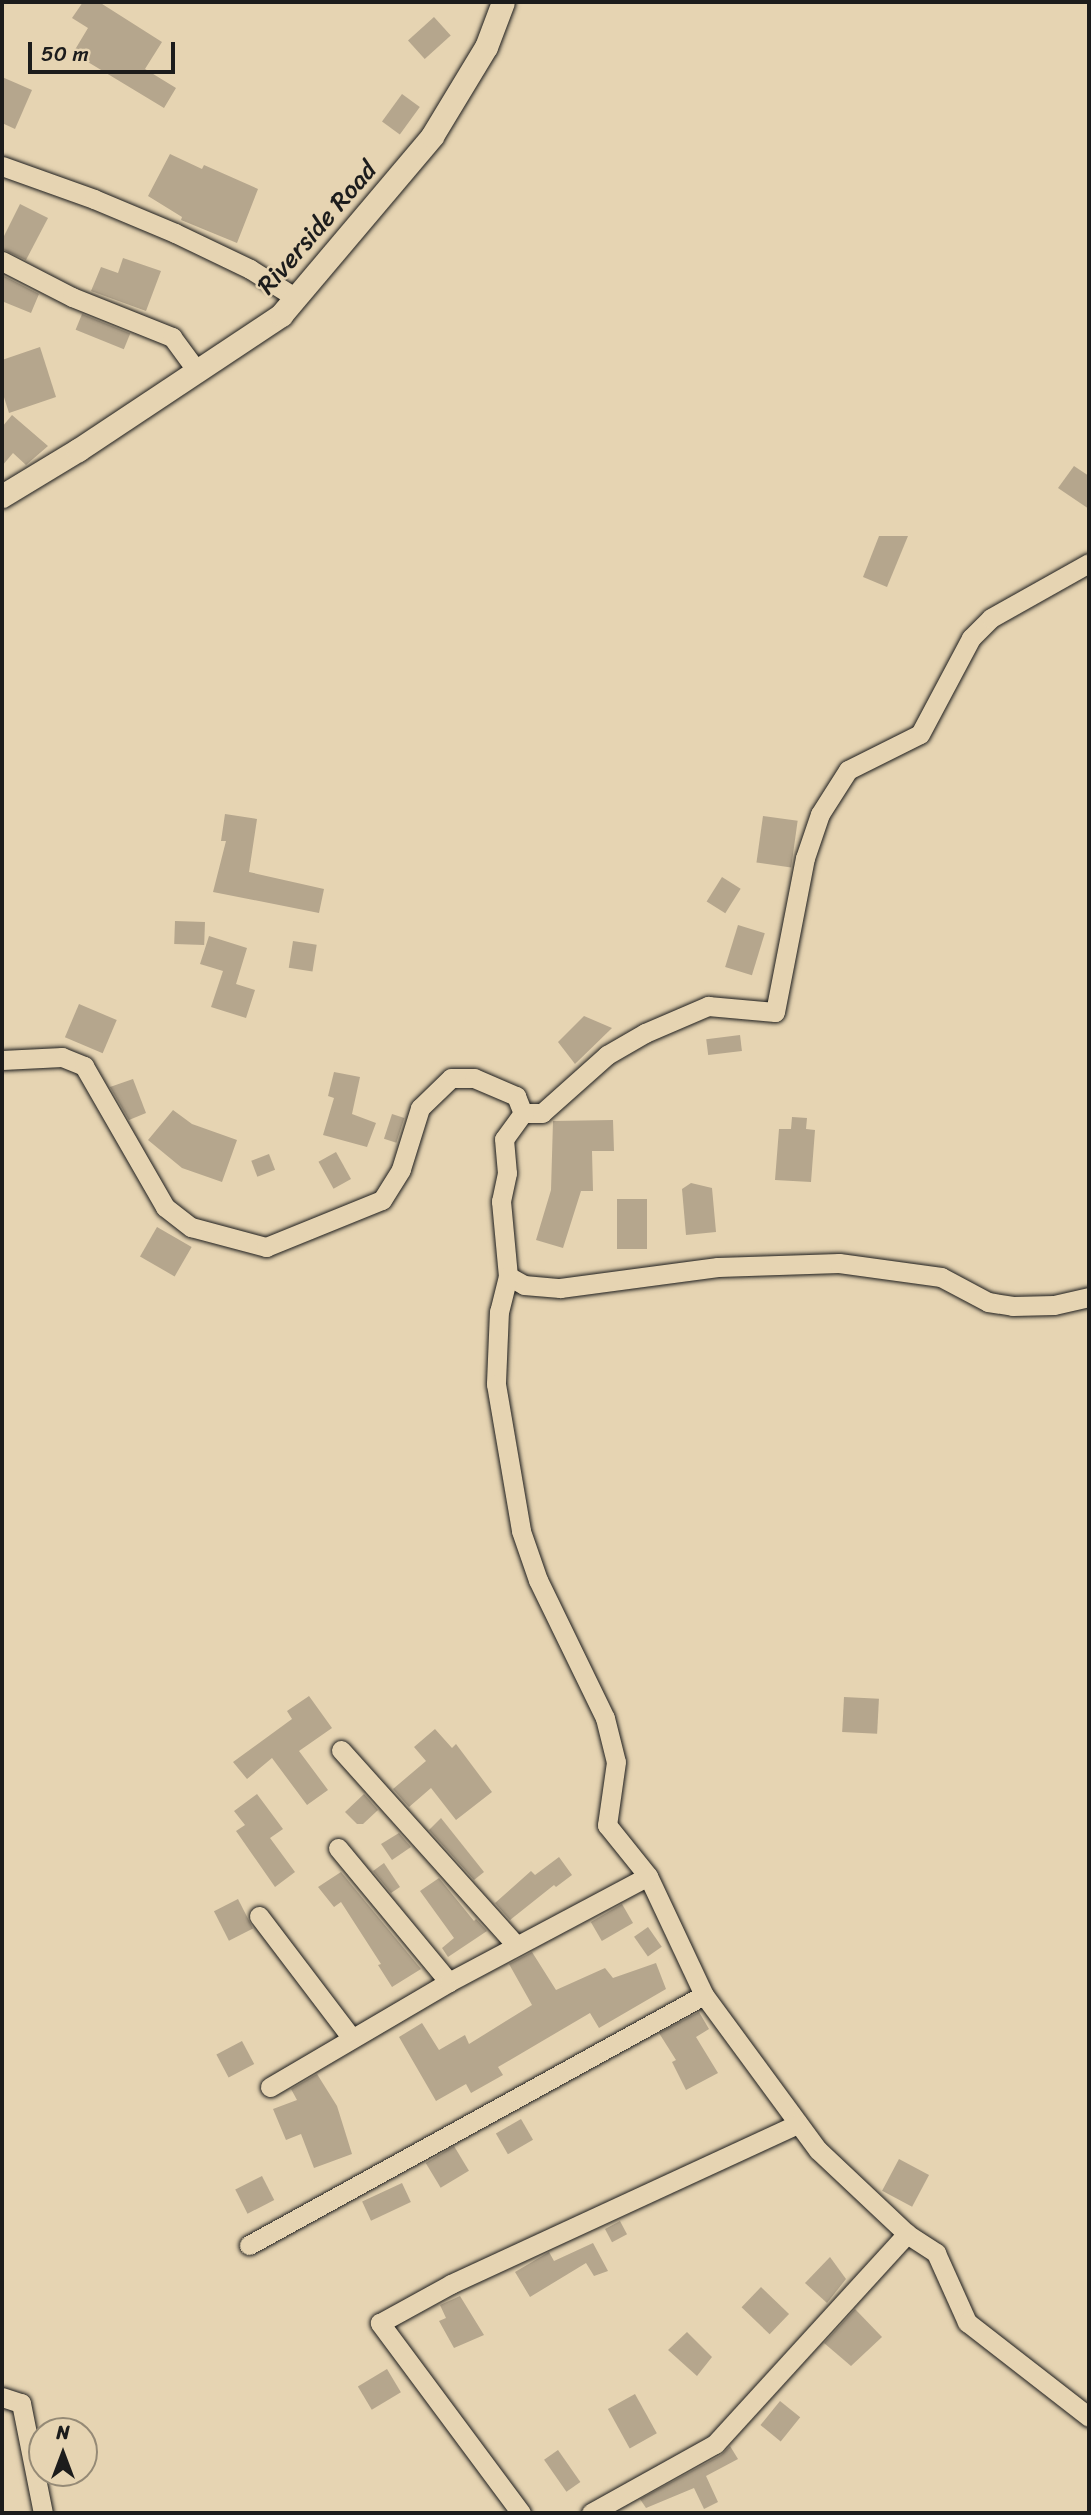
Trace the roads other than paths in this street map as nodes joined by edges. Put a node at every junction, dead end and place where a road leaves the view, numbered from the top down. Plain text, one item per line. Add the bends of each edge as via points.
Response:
1 (503, 2) edge
2 (2, 166) edge
3 (2, 261) edge
4 (296, 298) junction
5 (197, 371) junction
6 (2, 496) edge
7 (1089, 563) edge
8 (2, 1060) edge
9 (523, 1113) junction
10 (508, 1276) junction
11 (1089, 1297) edge
12 (341, 1750) dead end
13 (338, 1848) dead end
14 (648, 1876) junction
15 (259, 1916) dead end
16 (516, 1945) junction
17 (449, 1982) junction
18 (704, 1995) junction
19 (351, 2037) junction
20 (270, 2087) dead end
21 (798, 2123) junction
22 (907, 2234) junction
23 (249, 2245) dead end
24 (2, 2397) edge
25 (1089, 2417) edge
26 (43, 2513) edge
27 (521, 2513) edge
28 (591, 2513) edge

1 - 4 street, Riverside Road via 486,47 432,136
2 - 4 street via 175,233 250,269
3 - 5 street via 72,297 172,337
4 - 5 street, Riverside Road via 281,315
5 - 6 street, Riverside Road
7 - 9 street via 991,618 971,638 920,734 848,770 820,814 805,858 775,1012 708,1006 607,1055 542,1113
8 - 9 street via 62,1057 84,1066 166,1206 191,1227 266,1247 382,1200 401,1169 420,1108 451,1078 474,1078 516,1096
9 - 10 street via 504,1139 507,1172 501,1201
10 - 11 street via 524,1286 560,1288 718,1267 839,1263 941,1277 988,1302 1013,1306 1054,1305
10 - 14 street via 499,1311 496,1384 521,1531 537,1580 605,1718 616,1762 607,1825
12 - 16 street
13 - 17 street
14 - 16 street
14 - 18 street
15 - 19 street
16 - 17 street
17 - 19 street
18 - 21 street
18 - 23 street
19 - 20 street
21 - 22 street via 818,2150
21 - 27 street via 451,2284 380,2323
22 - 25 street via 936,2253 967,2322
22 - 28 street via 715,2444
24 - 26 street via 21,2403

